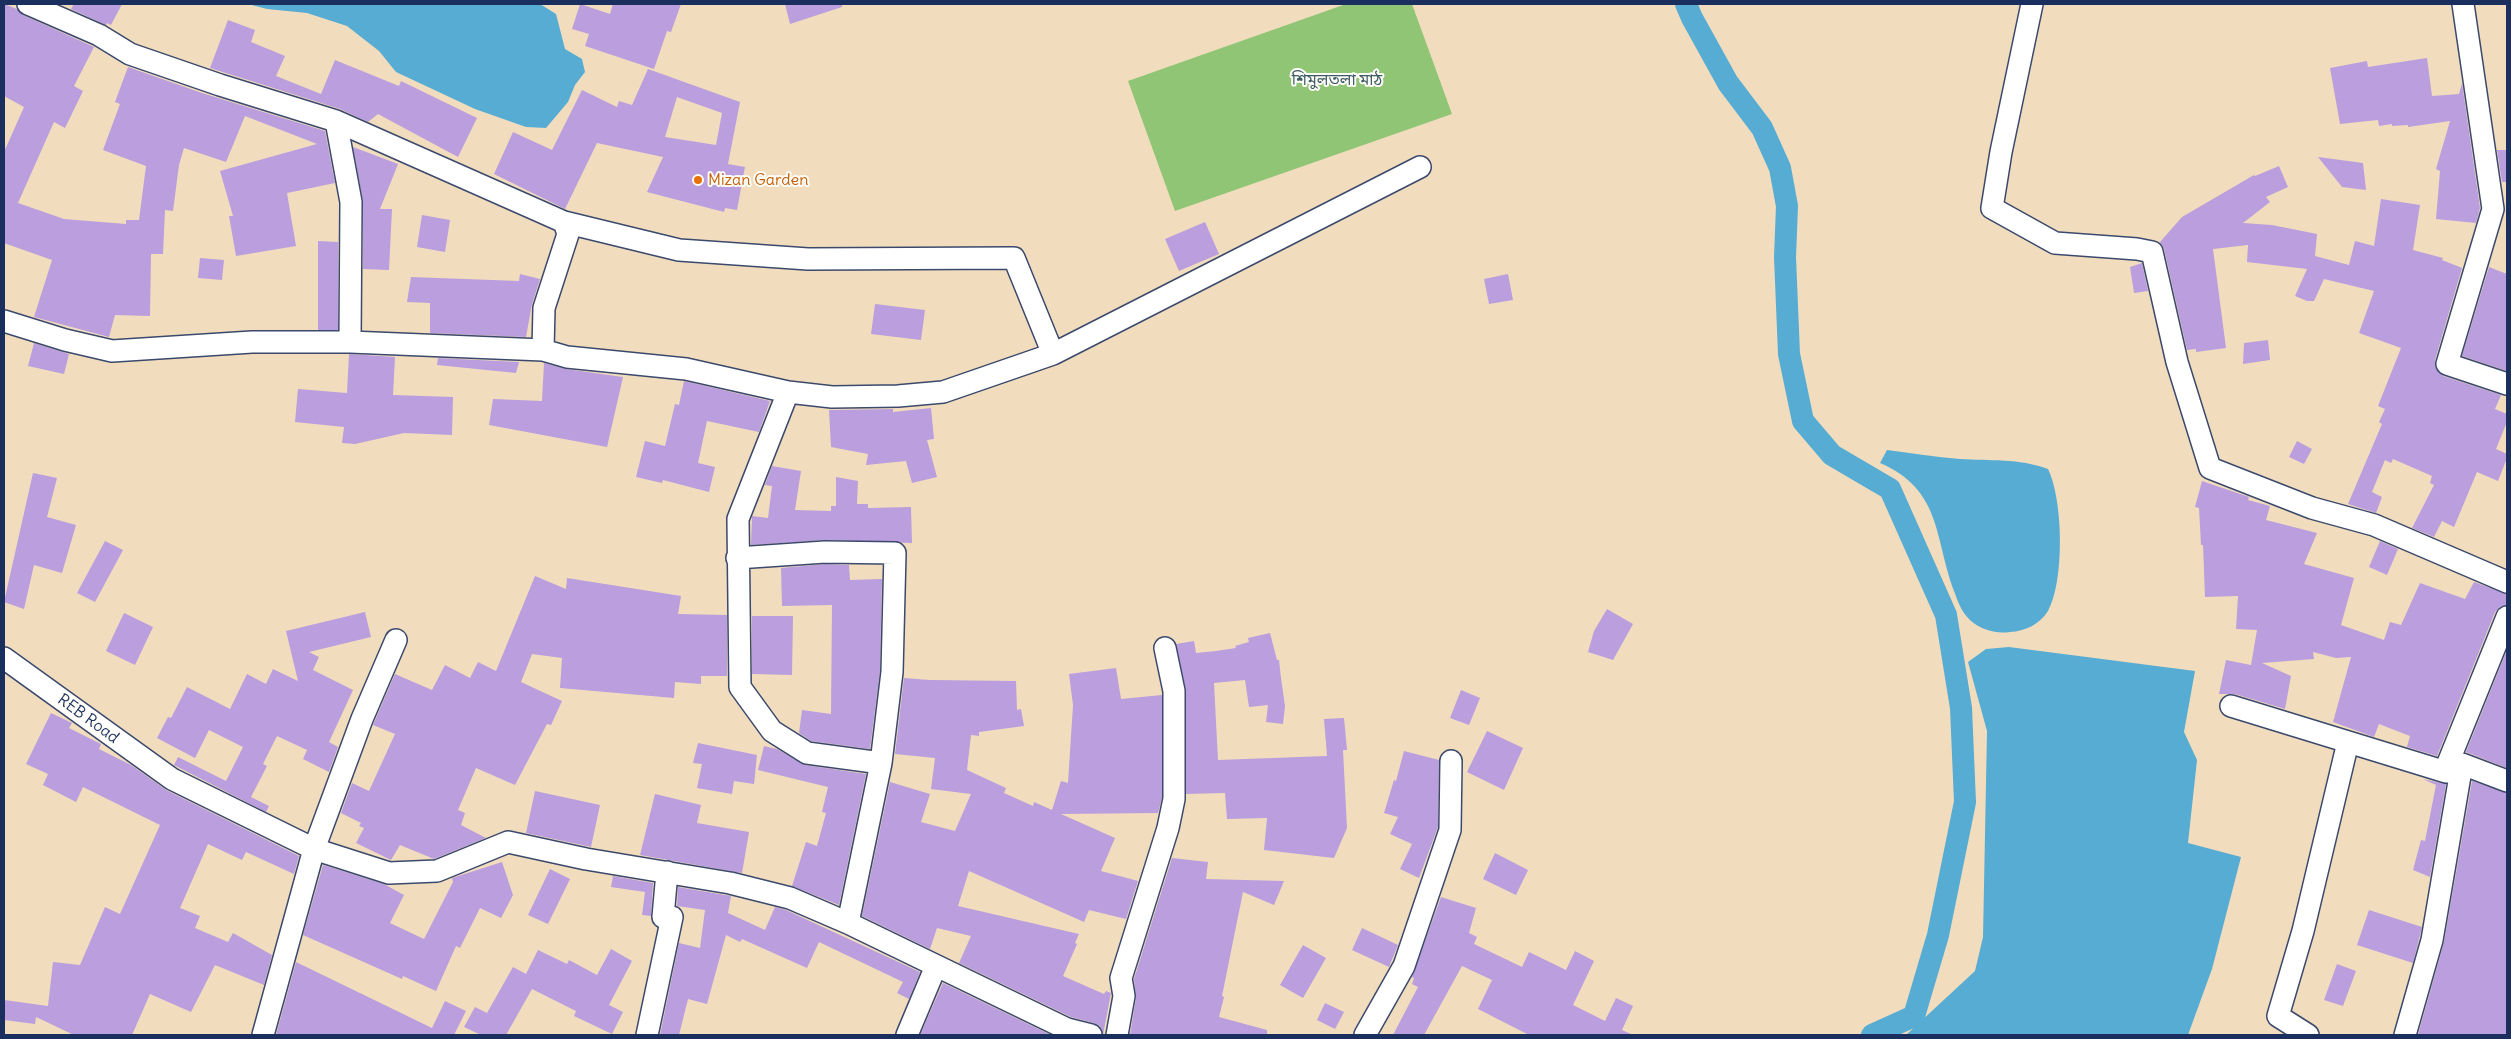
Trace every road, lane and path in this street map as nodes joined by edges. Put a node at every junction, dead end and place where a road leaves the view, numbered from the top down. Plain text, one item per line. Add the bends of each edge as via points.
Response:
1 (28, 4) edge
2 (2032, 4) edge
3 (2462, 4) edge
4 (336, 121) junction
5 (1420, 167) dead end
6 (564, 222) junction
7 (4, 321) edge
8 (350, 342) junction
9 (543, 350) junction
10 (1053, 354) junction
11 (2507, 384) edge
12 (788, 392) junction
13 (737, 558) junction
14 (2507, 582) edge
15 (2507, 617) edge
16 (396, 640) dead end
17 (1165, 648) dead end
18 (4, 658) edge
19 (2231, 706) dead end
20 (2348, 742) junction
21 (1451, 762) dead end
22 (881, 763) junction
23 (2455, 763) junction
24 (2507, 781) edge
25 (314, 849) junction
26 (667, 872) junction
27 (848, 923) junction
28 (936, 966) junction
29 (263, 1035) edge
30 (647, 1035) edge
31 (907, 1035) edge
32 (1091, 1035) edge
33 (1116, 1035) edge
34 (1365, 1035) edge
35 (2308, 1035) edge
36 (2405, 1035) edge

1 - 4 street via 99,35 138,57
2 - 14 street via 1992,208 2055,243 2152,252 2177,362 2210,468 2312,508 2374,525
3 - 11 street via 2493,209 2447,364
4 - 6 street
4 - 8 street via 351,202
5 - 10 street
6 - 9 street via 568,234 544,308
6 - 10 street via 679,250 808,259 1014,258
7 - 8 street via 112,351 252,342
8 - 9 street
9 - 12 street via 568,357 686,369
10 - 12 street via 943,392 832,397
12 - 13 street via 738,519
13 - 22 street via 740,688 772,731 807,753
13 - 22 street via 825,552 895,553 892,672
15 - 23 street
16 - 25 street via 362,719
17 - 33 street via 1174,691 1174,799 1121,978 1124,996
18 - 25 street, REB Road via 172,780
19 - 20 street
20 - 23 street via 2446,772
20 - 35 street via 2303,931 2278,1016
21 - 34 street via 1450,830 1404,966
22 - 27 street
23 - 24 street
23 - 36 street via 2432,940
25 - 26 street, REB Road via 389,873 437,870 508,842
25 - 29 street
26 - 27 street, REB Road via 790,898
26 - 30 street via 663,917 672,917
27 - 28 street, REB Road
28 - 31 street
28 - 32 street, REB Road via 1067,1029

